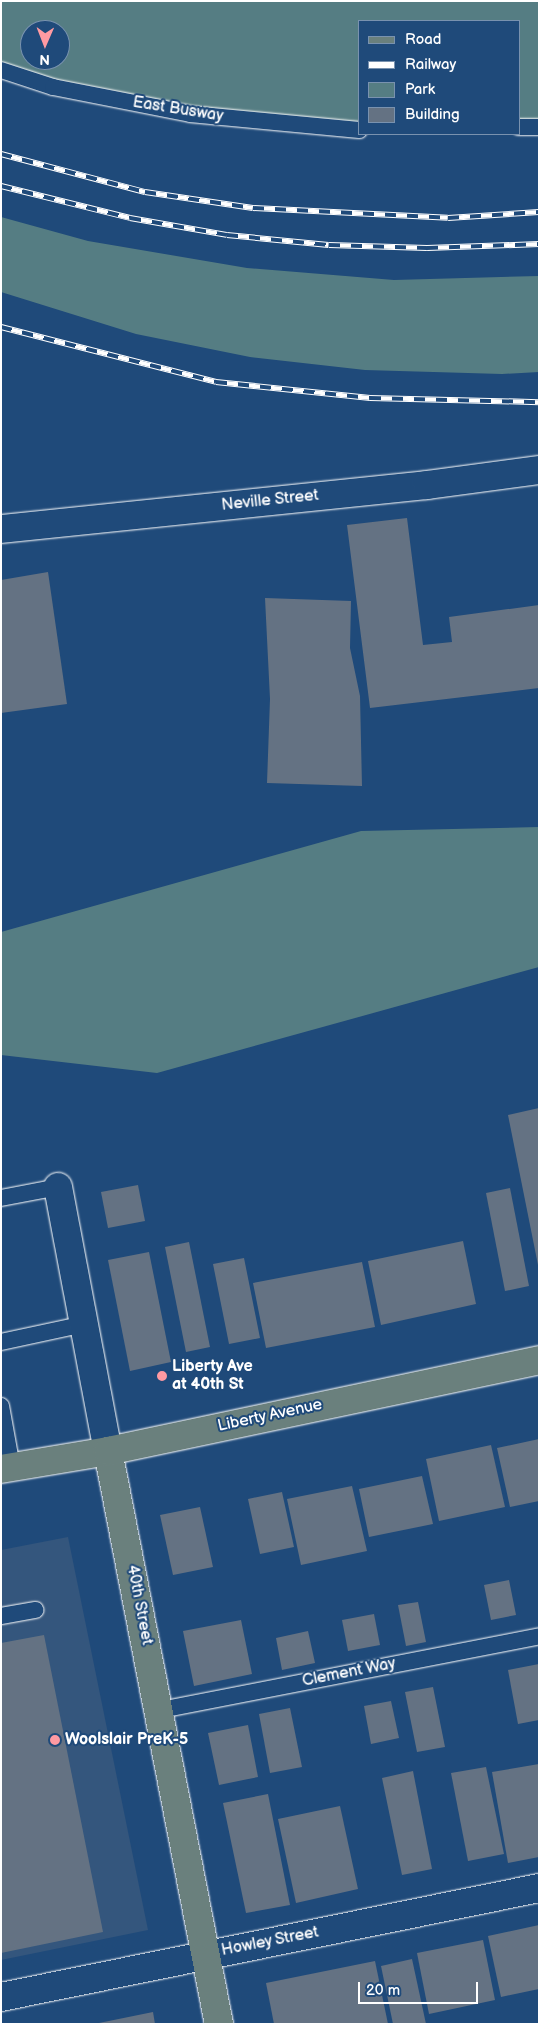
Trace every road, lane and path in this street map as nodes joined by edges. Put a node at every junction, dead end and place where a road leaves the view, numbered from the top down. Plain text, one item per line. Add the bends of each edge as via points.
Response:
1 (1, 70) edge
2 (539, 126) edge
3 (520, 127) edge
4 (358, 130) edge
5 (539, 470) edge
6 (1, 529) edge
7 (58, 1187) joint
8 (1, 1198) edge
9 (85, 1324) junction
10 (1, 1342) edge
11 (539, 1360) edge
12 (1, 1406) edge
13 (108, 1451) junction
14 (6, 1468) edge
15 (35, 1610) dead end
16 (1, 1616) edge
17 (539, 1636) edge
18 (160, 1710) junction
19 (539, 1888) edge
20 (205, 1956) junction
21 (1, 1997) edge
22 (219, 2024) edge

1 - 4 lane, East Busway via 53,87 190,114
2 - 3 lane
5 - 6 street, Neville Street via 427,485
7 - 8 lane
7 - 9 street, 40th Street
9 - 10 lane
9 - 13 street, 40th Street
11 - 13 main road, Liberty Avenue
12 - 14 lane
13 - 14 main road, Liberty Avenue
13 - 18 main road, 40th Street
15 - 16 lane
17 - 18 lane, Clement Way
18 - 20 main road, 40th Street
19 - 20 street, Howley Street
20 - 21 street, Howley Street
20 - 22 main road, 40th Street

